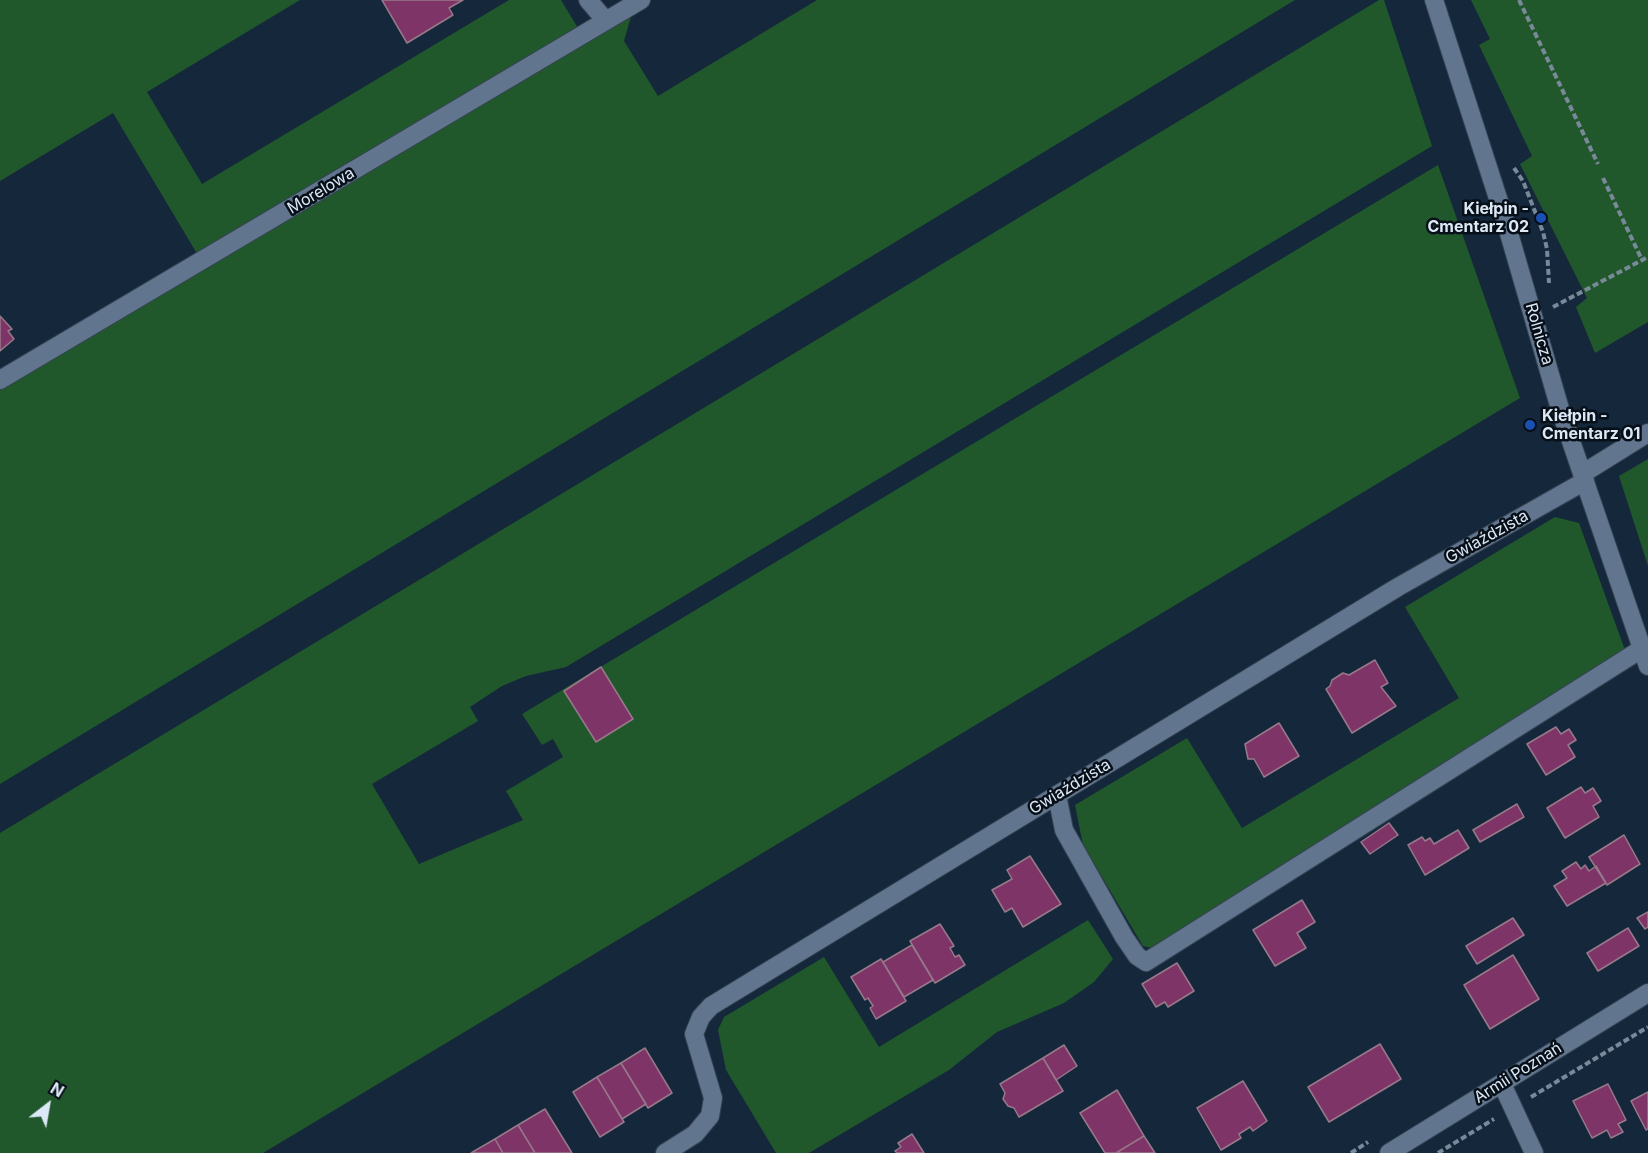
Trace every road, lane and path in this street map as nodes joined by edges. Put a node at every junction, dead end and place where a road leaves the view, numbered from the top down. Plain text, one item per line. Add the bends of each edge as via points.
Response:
1 (588, 0) edge
2 (641, 0) edge
3 (1434, 0) edge
4 (1520, 0) edge
5 (606, 21) junction
6 (1598, 164) dead end
7 (1603, 177) dead end
8 (1648, 257) edge
9 (1642, 260) junction
10 (1598, 283) dead end
11 (0, 380) edge
12 (1648, 433) edge
13 (1583, 478) junction
14 (1643, 648) junction
15 (1648, 666) edge
16 (1058, 795) junction
17 (1648, 993) edge
18 (1648, 1026) edge
19 (1502, 1084) junction
20 (1512, 1108) junction
21 (665, 1153) edge
22 (1389, 1153) edge
23 (1438, 1153) edge
24 (1534, 1153) edge

1 - 5 street
2 - 5 street, Morelowa
3 - 13 street, Rolnicza
4 - 6 path
5 - 11 street, Morelowa
7 - 9 path
8 - 9 path
9 - 10 path
12 - 13 street, Gwiaździsta
13 - 14 street, Rolnicza
13 - 16 street, Gwiaździsta
14 - 15 street, Rolnicza
14 - 16 street via 1146,962 1124,937 1064,830
16 - 21 street, Gwiaździsta via 711,1006 694,1034 713,1098 710,1116 695,1134
17 - 19 street, Armii Poznań
18 - 20 path
19 - 20 street
19 - 22 street, Armii Poznań
20 - 23 path
20 - 24 street

